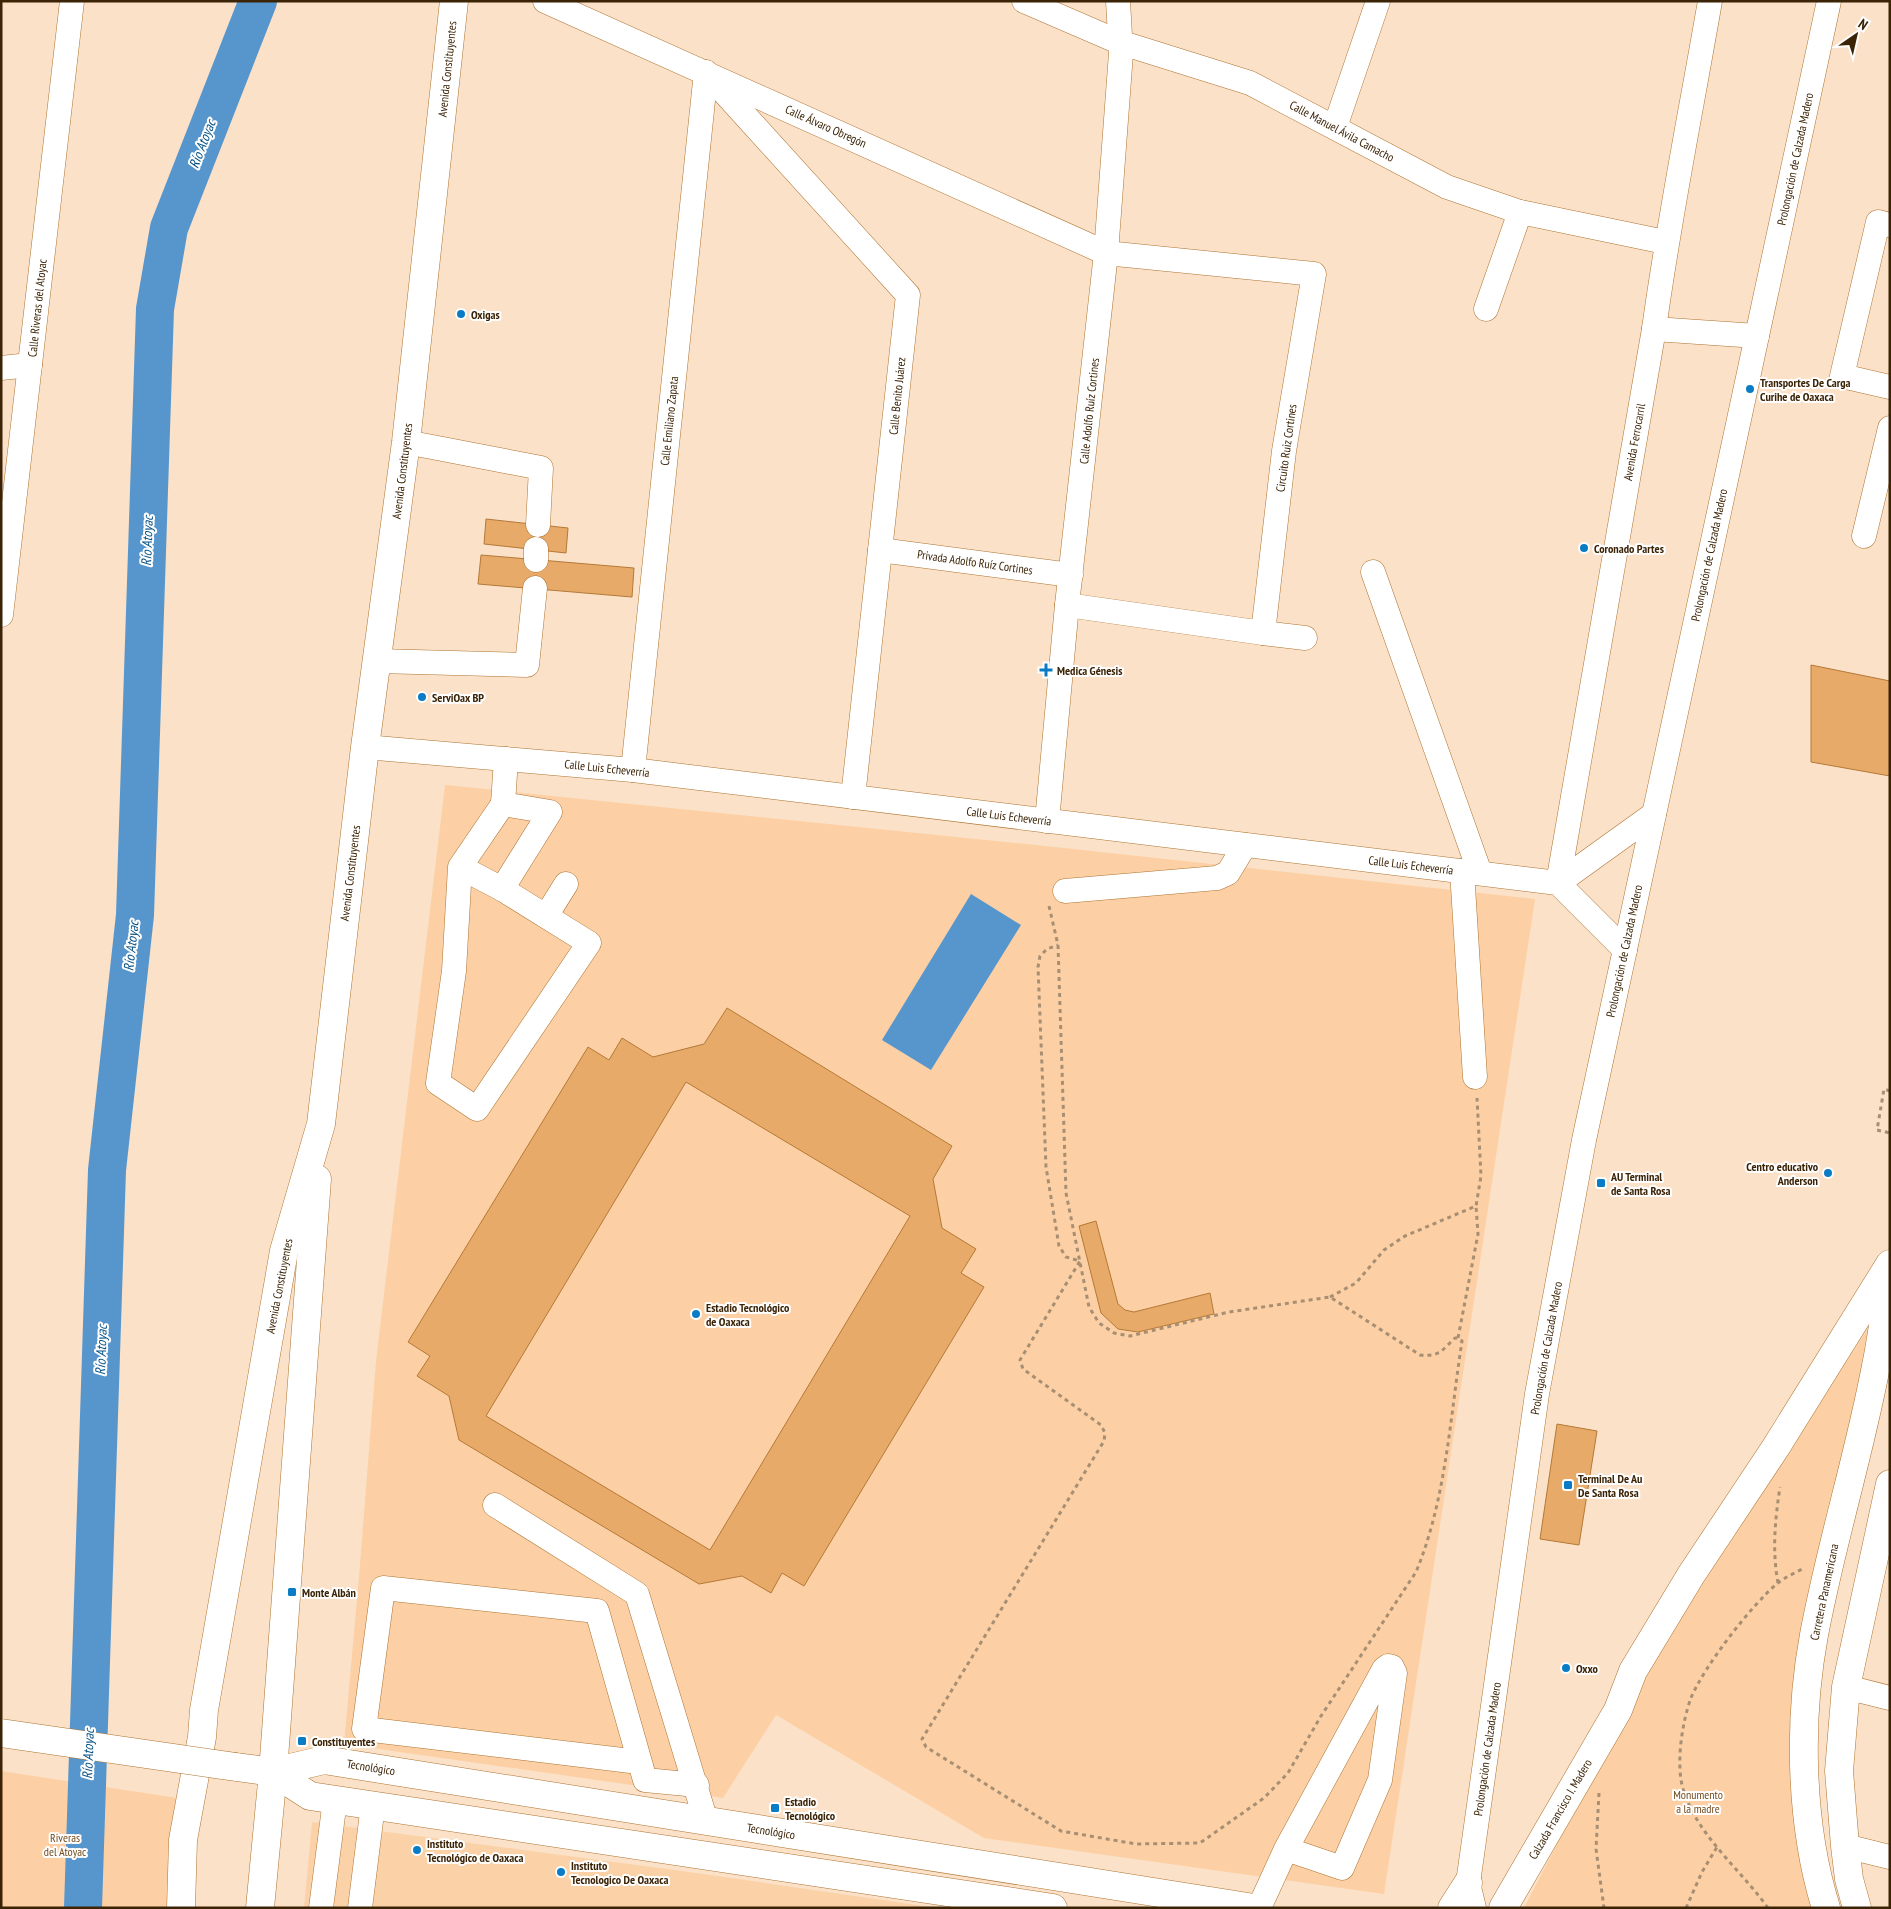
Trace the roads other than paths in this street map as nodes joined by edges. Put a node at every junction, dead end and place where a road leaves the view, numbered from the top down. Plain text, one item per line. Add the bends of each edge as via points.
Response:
1 (72, 1) edge
2 (454, 1) edge
3 (545, 1) edge
4 (1024, 1) edge
5 (1118, 1) edge
6 (1378, 1) edge
7 (1710, 1) edge
8 (1829, 1) edge
9 (1119, 42) junction
10 (706, 72) junction
11 (1335, 127) junction
12 (1520, 212) junction
13 (1890, 225) edge
14 (1665, 242) junction
15 (1106, 253) junction
16 (1486, 309) dead end
17 (1654, 329) junction
18 (1757, 336) junction
19 (30, 365) junction
20 (1, 368) edge
21 (1890, 387) edge
22 (1890, 428) edge
23 (406, 442) junction
24 (538, 525) dead end
25 (1864, 536) dead end
26 (880, 550) junction
27 (1373, 572) dead end
28 (1070, 575) junction
29 (534, 588) dead end
30 (1067, 605) junction
31 (1, 615) edge
32 (1263, 633) junction
33 (1306, 638) dead end
34 (376, 661) junction
35 (365, 747) junction
36 (506, 759) junction
37 (633, 770) junction
38 (853, 797) junction
39 (503, 804) junction
40 (1654, 814) junction
41 (1047, 821) junction
42 (1245, 845) junction
43 (460, 867) junction
44 (1471, 872) junction
45 (1558, 883) junction
46 (566, 884) dead end
47 (502, 889) junction
48 (1065, 891) road end
49 (546, 916) junction
50 (1625, 950) junction
51 (1475, 1077) road end
52 (321, 1124) junction
53 (1890, 1264) edge
54 (1890, 1280) edge
55 (1890, 1484) edge
56 (495, 1505) dead end
57 (1846, 1686) junction
58 (1890, 1698) edge
59 (1, 1733) edge
60 (639, 1762) junction
61 (273, 1772) junction
62 (697, 1785) junction
63 (335, 1800) junction
64 (373, 1805) junction
65 (626, 1808) junction
66 (706, 1821) junction
67 (621, 1842) junction
68 (1845, 1846) junction
69 (1286, 1849) junction
70 (1890, 1857) edge
71 (1072, 1879) junction
72 (1471, 1895) edge
73 (181, 1908) edge
74 (260, 1908) edge
75 (321, 1908) edge
76 (360, 1908) edge
77 (1053, 1908) edge
78 (1070, 1908) edge
79 (1254, 1908) edge
80 (1259, 1908) edge
81 (1452, 1908) edge
82 (1503, 1908) edge
83 (1826, 1908) edge
84 (1857, 1908) edge

1 - 19 street, Calle Riveras del Atoyac
2 - 23 main road, Avenida Constituyentes
3 - 10 street, Calle Álvaro Obregón
4 - 9 street, Calle Manuel Ávila Camacho
5 - 9 street, Calle Adolfo Ruíz Cortines
6 - 11 street
7 - 14 street, Avenida Ferrocarril
8 - 18 street, Prolongación de Calzada Madero
9 - 11 street, Calle Manuel Ávila Camacho via 1250,83
9 - 15 street, Calle Adolfo Ruíz Cortines via 1121,53
10 - 15 street, Calle Álvaro Obregón
10 - 26 street, Calle Benito Juárez via 908,294
10 - 37 street, Calle Emiliano Zapata
11 - 12 street, Calle Manuel Ávila Camacho via 1447,187
12 - 14 street, Calle Manuel Ávila Camacho
12 - 16 street
13 - 21 street via 1878,222 1842,376
14 - 17 street, Avenida Ferrocarril
15 - 28 street, Calle Adolfo Ruíz Cortines
15 - 32 street, Circuito Ruiz Cortines via 1314,274 1284,451
17 - 18 street
17 - 45 street, Avenida Ferrocarril
18 - 40 street, Prolongación de Calzada Madero
19 - 20 street
19 - 31 street, Calle Riveras del Atoyac
22 - 25 street
23 - 24 street via 541,468
23 - 34 main road, Avenida Constituyentes
26 - 28 street, Privada Adolfo Ruíz Cortines
26 - 38 street, Calle Benito Juárez
27 - 44 street
28 - 30 street, Calle Adolfo Ruíz Cortines
29 - 34 street via 527,665
30 - 32 street
30 - 41 street, Calle Adolfo Ruíz Cortines
32 - 33 street
34 - 35 main road, Avenida Constituyentes
35 - 36 street, Calle Luis Echeverría
35 - 52 main road, Avenida Constituyentes
36 - 37 street, Calle Luis Echeverría
36 - 39 street
37 - 38 street, Calle Luis Echeverría
38 - 41 street, Calle Luis Echeverría
39 - 43 street
39 - 47 street via 550,812
40 - 45 street
40 - 50 street, Prolongación de Calzada Madero
41 - 42 street, Calle Luis Echeverría
42 - 44 street, Calle Luis Echeverría
42 - 48 street via 1228,873 1217,878
43 - 47 street
43 - 49 street via 454,971 438,1083 477,1109 589,943
44 - 45 street, Calle Luis Echeverría
44 - 51 street
45 - 50 street
46 - 49 street
47 - 49 street
50 - 72 street, Prolongación de Calzada Madero via 1584,1140 1537,1394
52 - 61 main road
52 - 73 main road, Avenida Constituyentes via 284,1251 183,1840
53 - 82 main road, Calzada Francisco I. Madero via 1633,1671 1618,1710
54 - 83 main road, Carretera Panamericana via 1876,1366 1814,1636 1806,1700 1804,1768 1818,1880
55 - 57 main road
56 - 62 street via 637,1594
57 - 58 street
57 - 68 main road via 1839,1772
59 - 61 main road, bridge
60 - 60 street via 597,1611 383,1588 364,1729
60 - 62 street via 645,1780
61 - 63 main road via 310,1796
61 - 65 main road, Tecnológico via 324,1760
61 - 74 main road
62 - 66 street
63 - 64 main road
63 - 75 street
64 - 67 main road
64 - 76 street
65 - 66 main road, Tecnológico
65 - 67 main road
66 - 71 main road, Tecnológico
67 - 77 main road
68 - 70 street
68 - 84 main road
69 - 69 street via 1384,1669 1392,1666 1394,1673 1380,1780 1342,1868
69 - 80 street
71 - 78 main road
71 - 79 main road, Tecnológico
72 - 81 main road

